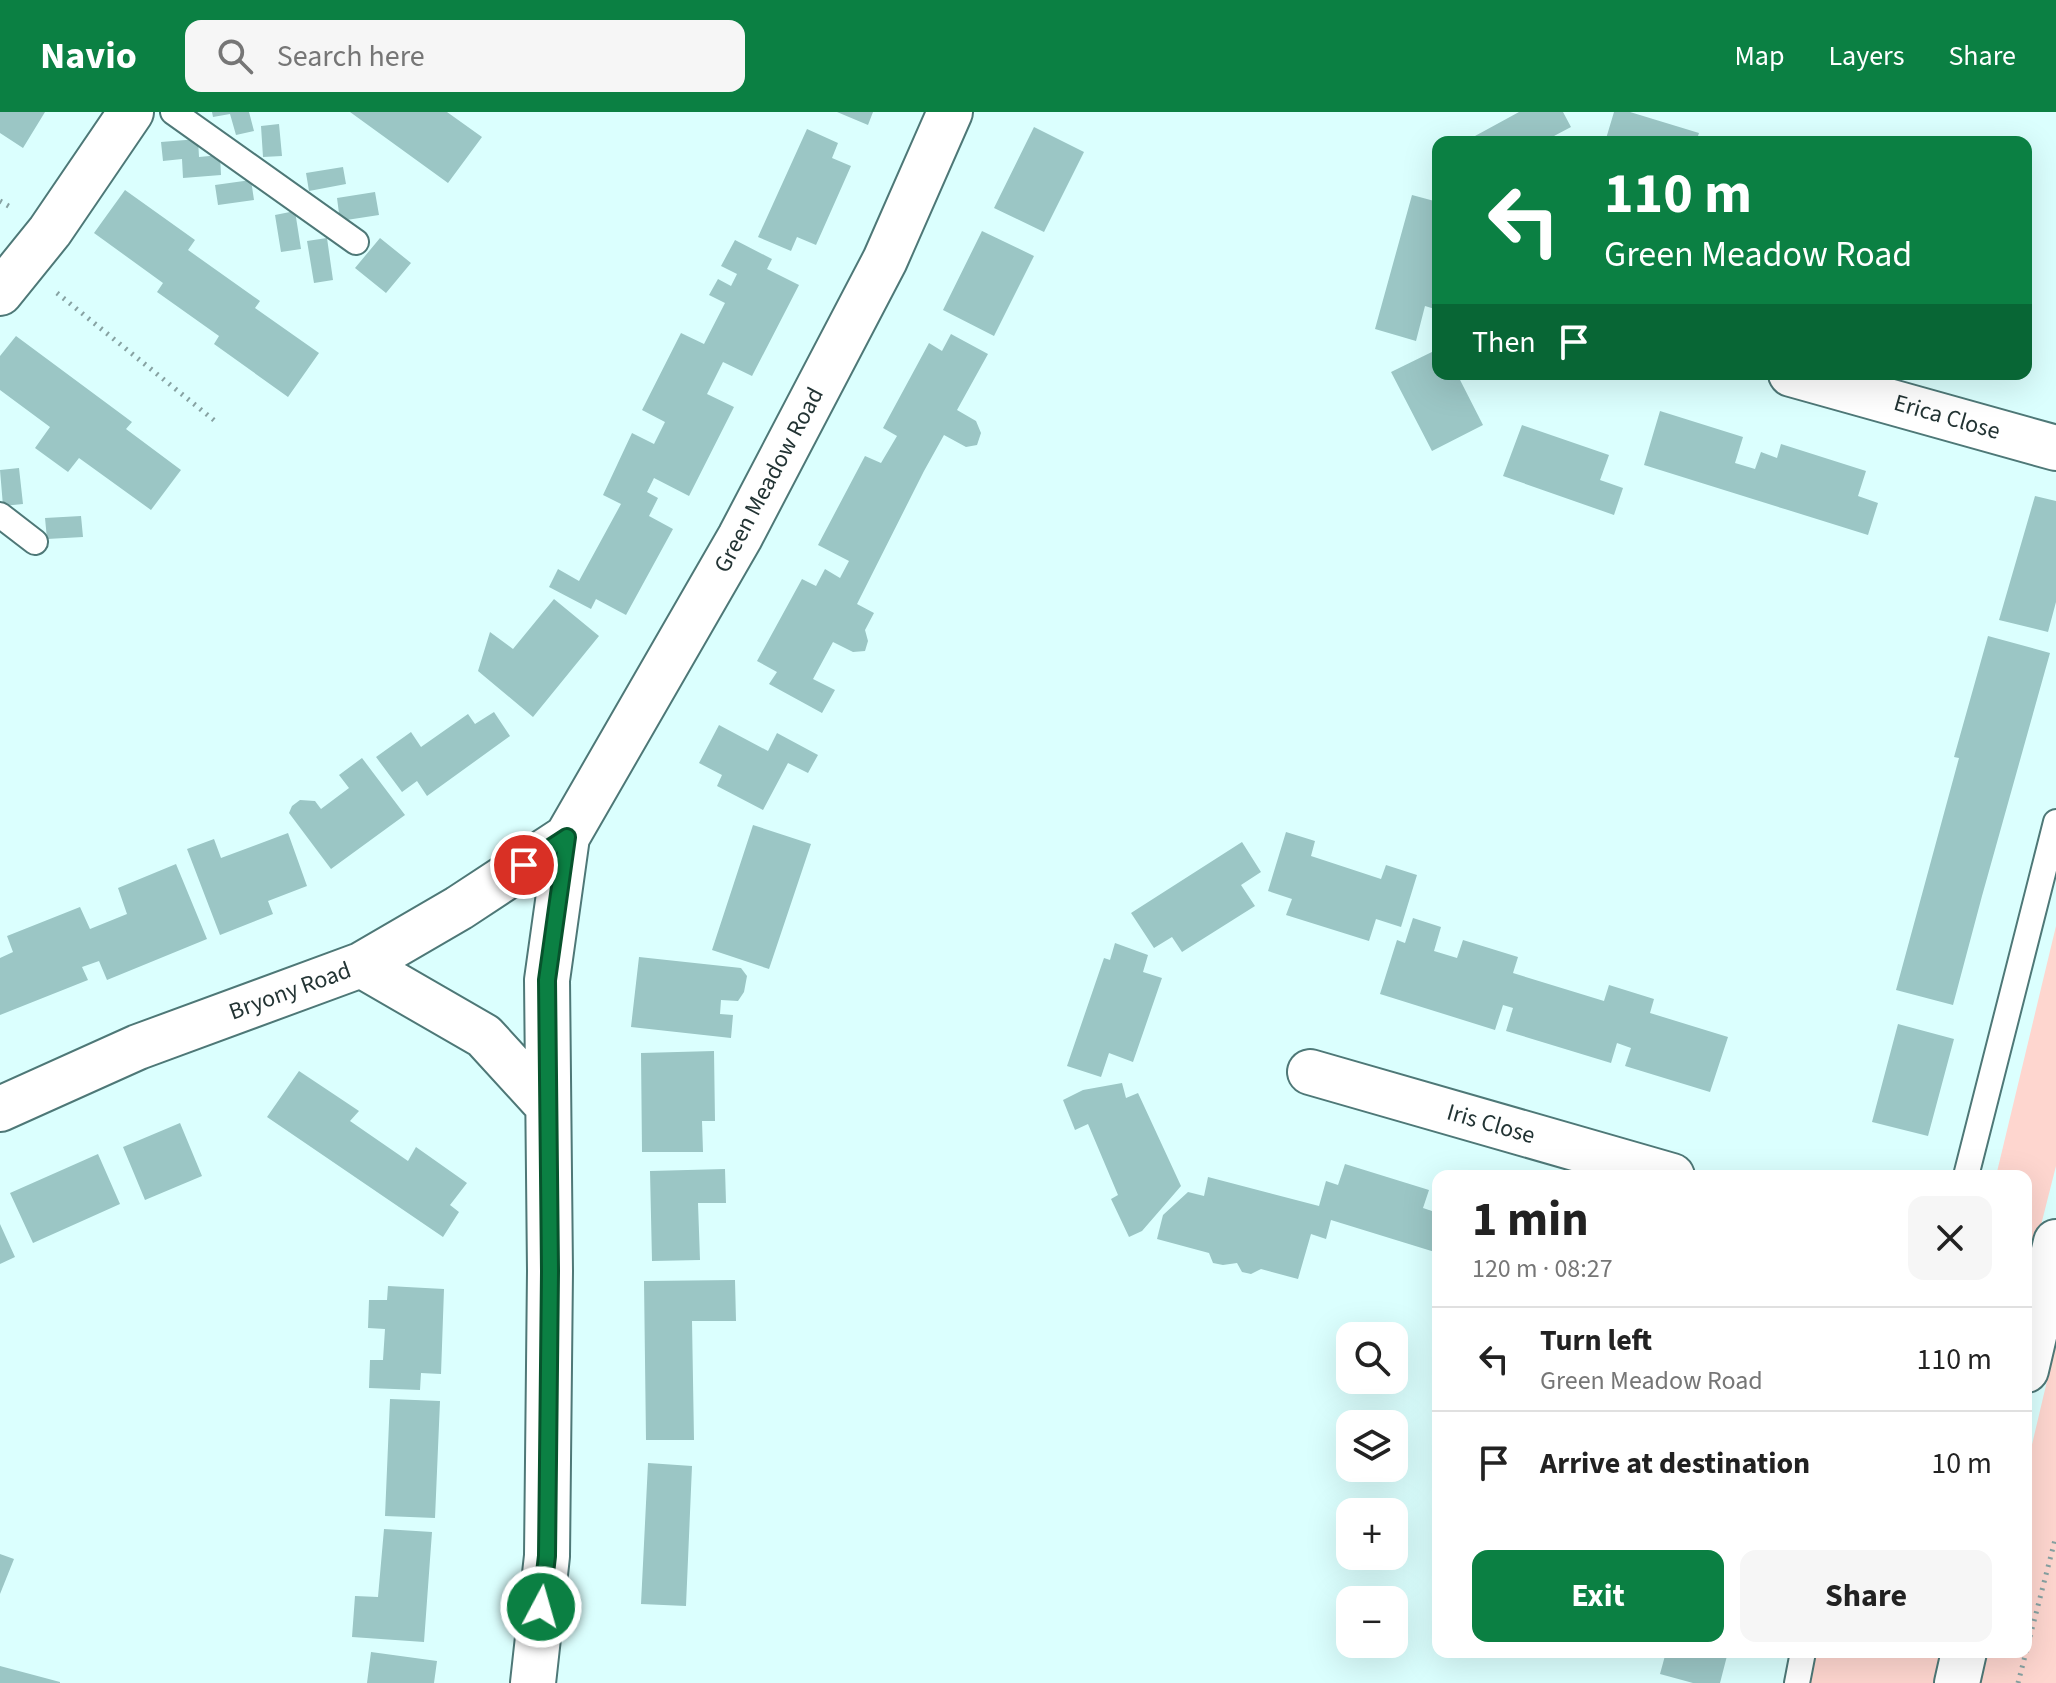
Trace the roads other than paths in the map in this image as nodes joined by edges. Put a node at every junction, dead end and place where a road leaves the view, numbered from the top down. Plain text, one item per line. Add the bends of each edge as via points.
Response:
1 (131, 112) edge
2 (173, 112) edge
3 (950, 112) edge
4 (356, 242) dead end
5 (11, 279) edge
6 (1812, 380) edge
7 (2056, 448) edge
8 (0, 515) edge
9 (35, 542) dead end
10 (2056, 822) edge
11 (567, 837) junction
12 (361, 965) junction
13 (1310, 1072) dead end
14 (548, 1106) junction
15 (0, 1109) edge
16 (1651, 1170) edge
17 (1968, 1170) edge
18 (2043, 1263) edge
19 (2032, 1332) edge
20 (1802, 1658) edge
21 (1963, 1658) edge
22 (533, 1683) edge
23 (1797, 1683) edge
24 (1957, 1683) edge

1 - 5 street
2 - 4 lane
3 - 11 street, Green Meadow Road via 885,260 740,537
6 - 7 street, Erica Close
8 - 9 lane
10 - 17 lane
11 - 12 street, Green Meadow Road
11 - 14 street, Green Meadow Road via 547,980
12 - 14 street, Bryony Road via 484,1036
12 - 15 street, Bryony Road via 138,1047
13 - 16 street, Iris Close
14 - 22 street, Green Meadow Road via 547,1556
18 - 19 street
20 - 23 lane
21 - 24 street

